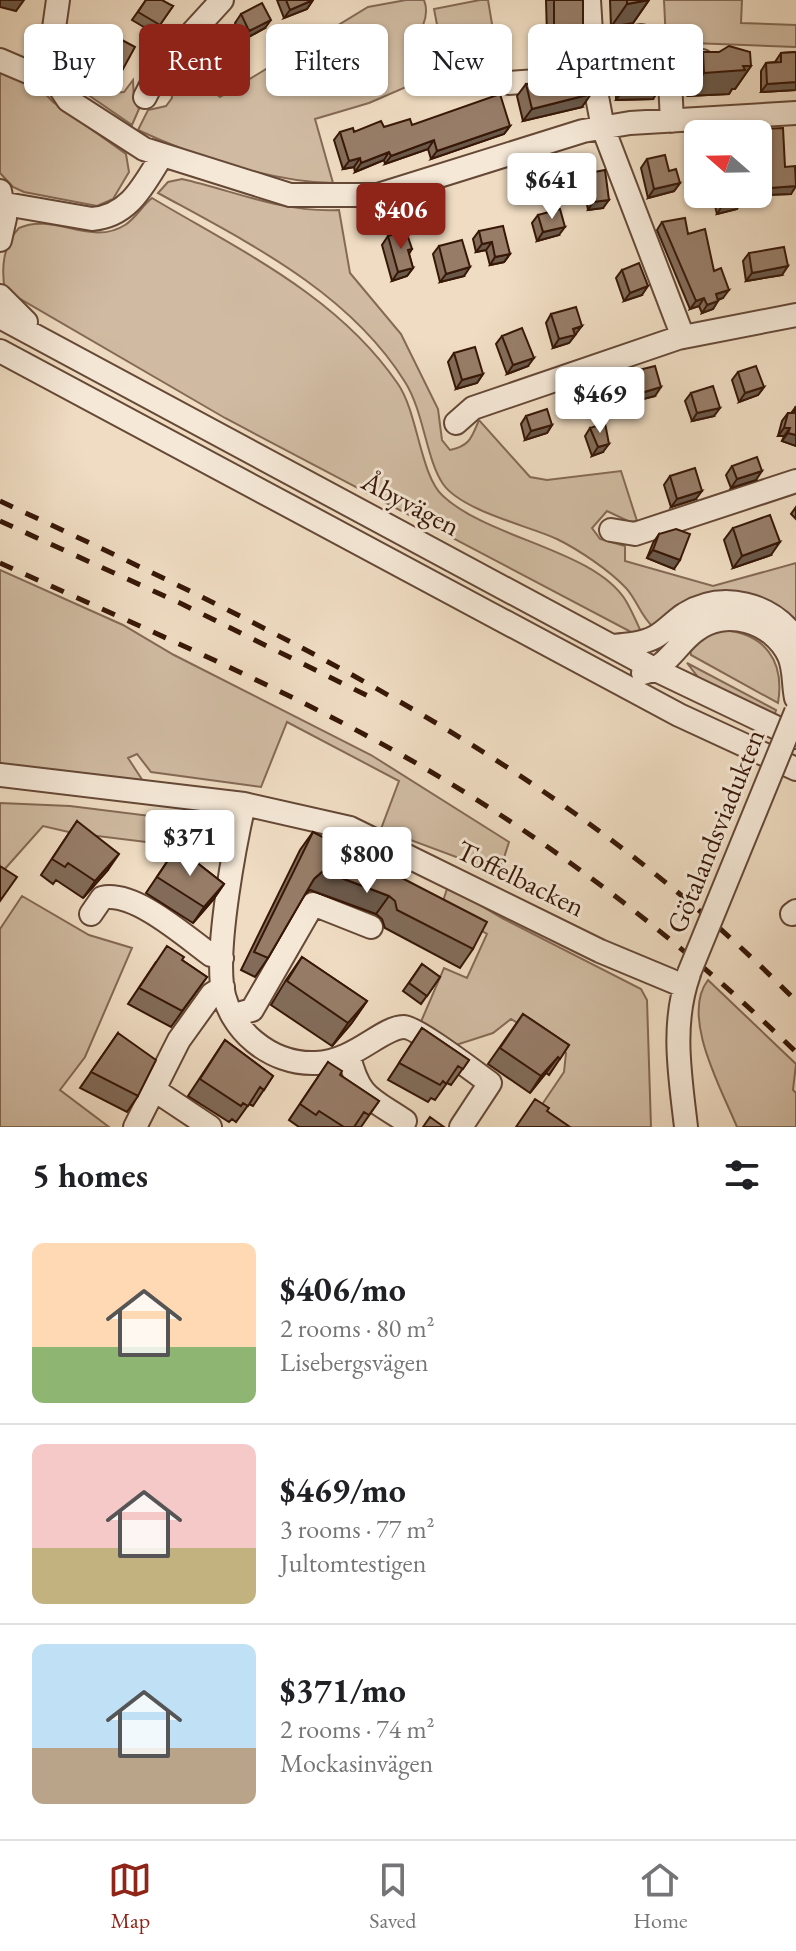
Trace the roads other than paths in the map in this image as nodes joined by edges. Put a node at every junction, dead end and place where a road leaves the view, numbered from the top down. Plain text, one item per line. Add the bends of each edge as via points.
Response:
1 (58, 0) edge
2 (222, 0) edge
3 (589, 0) edge
4 (54, 24) edge
5 (590, 24) edge
6 (0, 60) edge
7 (24, 70) edge
8 (66, 96) edge
9 (597, 96) edge
10 (671, 96) edge
11 (145, 97) dead end
12 (796, 113) edge
13 (672, 121) junction
14 (603, 128) junction
15 (161, 157) junction
16 (1, 198) edge
17 (0, 240) edge
18 (0, 296) edge
19 (796, 315) edge
20 (0, 317) edge
21 (683, 337) junction
22 (48, 342) junction
23 (0, 351) edge
24 (456, 423) dead end
25 (796, 481) edge
26 (611, 530) dead end
27 (677, 620) junction
28 (796, 639) edge
29 (612, 646) junction
30 (572, 658) junction
31 (656, 670) junction
32 (796, 698) edge
33 (796, 712) edge
34 (679, 715) junction
35 (796, 737) edge
36 (796, 769) edge
37 (0, 775) edge
38 (244, 804) junction
39 (91, 914) dead end
40 (371, 927) dead end
41 (222, 958) junction
42 (687, 980) junction
43 (223, 987) junction
44 (234, 1015) junction
45 (349, 1056) junction
46 (156, 1091) junction
47 (405, 1121) dead end
48 (135, 1127) edge
49 (210, 1127) edge
50 (461, 1127) edge
51 (686, 1127) edge

1 - 4 street
2 - 11 street via 159,69
3 - 5 street
6 - 7 street
8 - 15 street
9 - 14 street
10 - 13 street
12 - 13 street
13 - 14 street
14 - 15 street via 378,195 290,195
14 - 21 street
15 - 16 street via 130,203 107,218
16 - 17 street via 5,218
18 - 22 street
19 - 21 street
20 - 22 street, Åbyvägen
21 - 24 street via 473,408
22 - 29 street, Åbyvägen
23 - 30 street
25 - 26 street via 635,534
27 - 28 street via 701,607 741,603 770,613
27 - 29 street via 655,637
27 - 31 street via 662,643
29 - 31 street, Åbyvägen
30 - 31 street via 628,672
30 - 34 street
31 - 32 street via 704,625 744,620 771,634 784,649
31 - 34 street via 667,701
31 - 35 street, Åbyvägen
33 - 42 street, Götalandsviadukten, bridge
34 - 36 street
37 - 38 street, Toffelbacken
38 - 41 street
38 - 42 street, Toffelbacken via 350,828 600,951
39 - 41 street via 102,898 141,905
40 - 44 street via 313,904 252,1010
41 - 43 street
42 - 51 street, Götalandsviadukten via 677,1035
43 - 44 street
43 - 46 street via 179,1040
44 - 45 street via 251,1038 282,1059 313,1064
45 - 47 street via 361,1092
45 - 50 street via 392,1030 412,1028 490,1083
46 - 48 street
46 - 49 street

